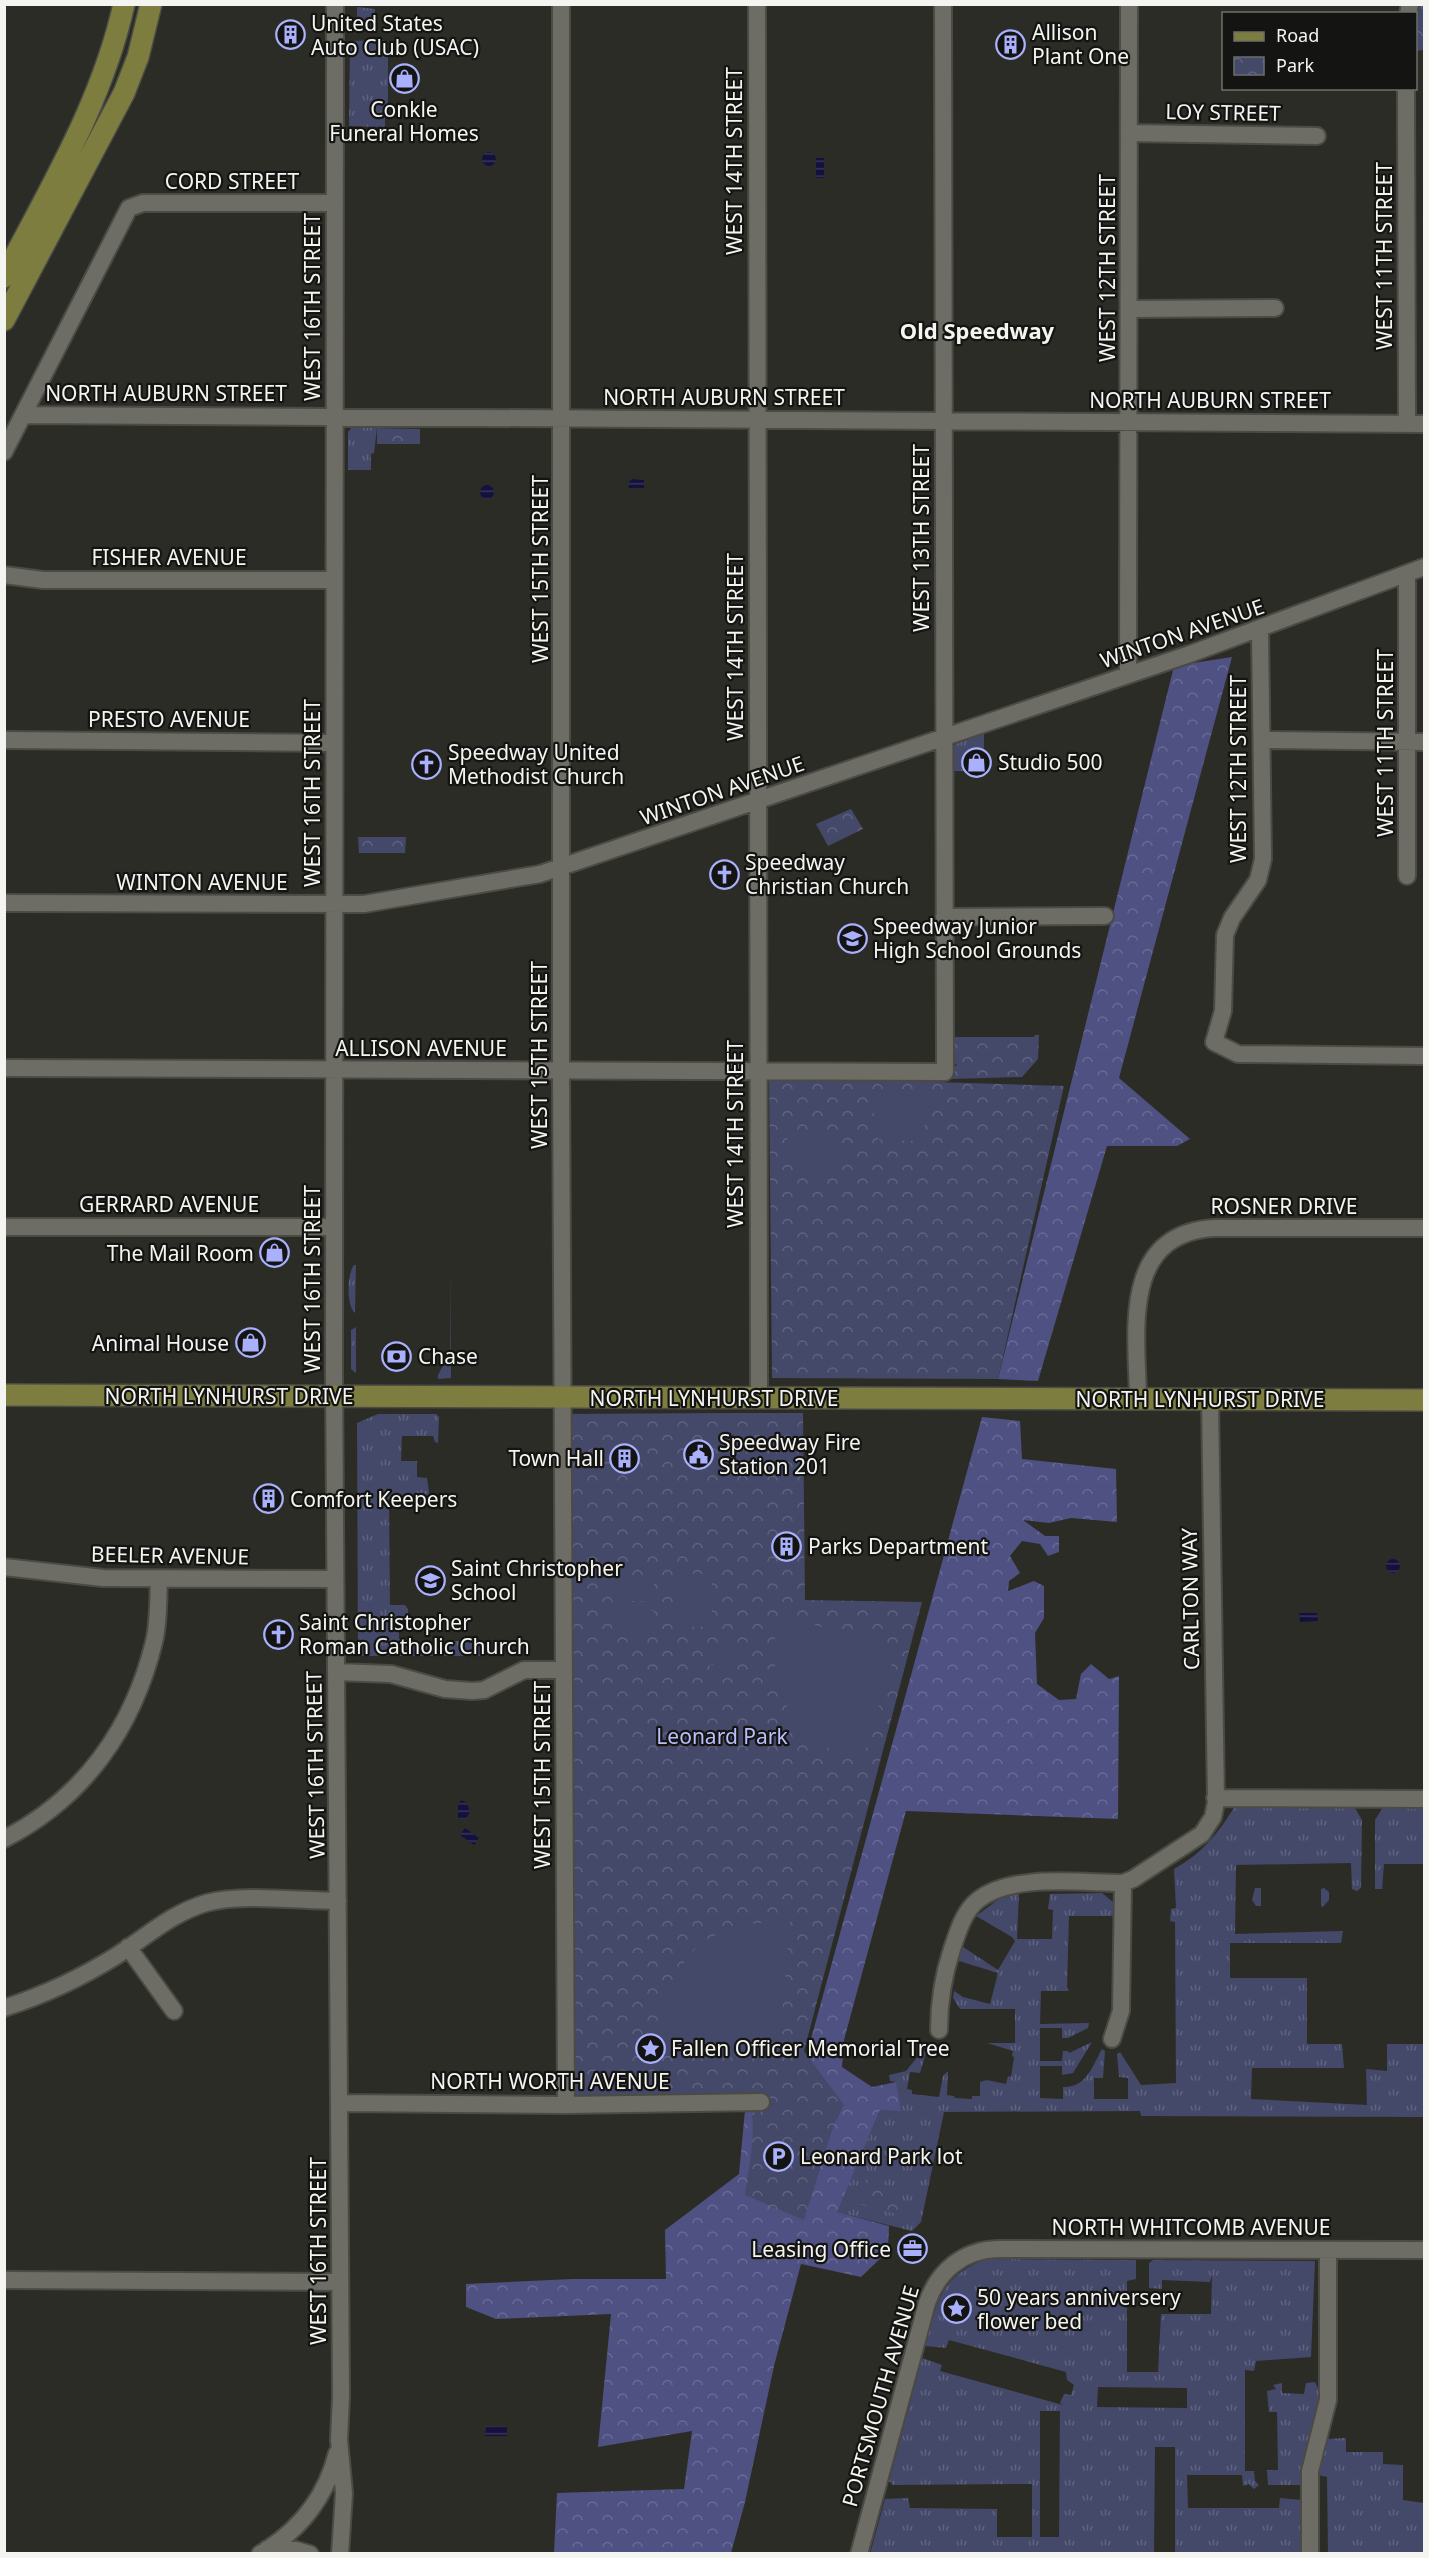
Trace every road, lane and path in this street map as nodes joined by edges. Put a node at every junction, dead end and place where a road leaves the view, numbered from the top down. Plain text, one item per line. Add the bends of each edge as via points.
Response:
1 (124, 4) edge
2 (151, 4) edge
3 (335, 4) edge
4 (561, 4) edge
5 (756, 4) edge
6 (943, 4) edge
7 (1129, 4) edge
8 (1406, 90) edge
9 (1129, 133) junction
10 (1317, 136) dead end
11 (335, 203) junction
12 (4, 277) edge
13 (1275, 308) dead end
14 (1130, 309) junction
15 (4, 320) edge
16 (23, 415) junction
17 (334, 417) junction
18 (562, 418) junction
19 (757, 420) junction
20 (943, 421) junction
21 (1130, 421) junction
22 (1407, 424) junction
23 (1425, 424) edge
24 (4, 452) edge
25 (1425, 567) edge
26 (1407, 574) junction
27 (4, 575) edge
28 (334, 580) junction
29 (1260, 630) junction
30 (1128, 675) junction
31 (945, 738) junction
32 (4, 740) edge
33 (1262, 740) junction
34 (334, 742) junction
35 (1416, 742) edge
36 (757, 801) junction
37 (561, 867) junction
38 (1407, 876) dead end
39 (4, 903) edge
40 (335, 905) junction
41 (944, 916) junction
42 (1105, 916) dead end
43 (1425, 1056) edge
44 (4, 1068) edge
45 (561, 1070) junction
46 (334, 1071) junction
47 (757, 1071) junction
48 (945, 1072) joint
49 (4, 1227) edge
50 (334, 1227) junction
51 (1425, 1228) edge
52 (4, 1395) edge
53 (334, 1397) junction
54 (565, 1398) junction
55 (759, 1398) junction
56 (1138, 1399) junction
57 (1210, 1399) junction
58 (1425, 1400) edge
59 (5, 1567) edge
60 (159, 1579) junction
61 (335, 1579) junction
62 (564, 1670) junction
63 (336, 1672) junction
64 (1215, 1798) junction
65 (1425, 1798) edge
66 (4, 1839) edge
67 (1123, 1883) junction
68 (338, 1901) junction
69 (128, 1947) junction
70 (4, 2007) edge
71 (174, 2010) dead end
72 (939, 2030) dead end
73 (1112, 2039) dead end
74 (761, 2102) dead end
75 (340, 2103) junction
76 (566, 2105) junction
77 (1328, 2250) junction
78 (1425, 2250) edge
79 (959, 2260) joint
80 (4, 2280) edge
81 (340, 2282) junction
82 (339, 2440) junction
83 (264, 2551) edge
84 (310, 2553) edge
85 (340, 2553) edge
86 (859, 2553) edge
87 (1310, 2553) edge

1 - 12 main road via 113,48 88,115
2 - 15 main road via 124,93
3 - 11 street, WEST 16TH STREET
4 - 18 street, WEST 15TH STREET
5 - 19 street, WEST 14TH STREET
6 - 20 street, WEST 13TH STREET
7 - 9 street, WEST 12TH STREET
8 - 22 street, WEST 11TH STREET
9 - 10 street, LOY STREET
9 - 14 street, WEST 12TH STREET
11 - 16 street, CORD STREET via 148,203 129,208
11 - 17 street, WEST 16TH STREET
13 - 14 street
14 - 21 street, WEST 12TH STREET
16 - 17 street, NORTH AUBURN STREET
16 - 24 street
17 - 18 street, NORTH AUBURN STREET
17 - 28 street, WEST 16TH STREET
18 - 19 street, NORTH AUBURN STREET
18 - 37 street, WEST 15TH STREET
19 - 20 street, NORTH AUBURN STREET
19 - 36 street, WEST 14TH STREET
20 - 21 street, NORTH AUBURN STREET
20 - 31 street, WEST 13TH STREET
21 - 22 street, NORTH AUBURN STREET
21 - 30 street, WEST 12TH STREET
22 - 23 street, NORTH AUBURN STREET
25 - 26 street, WINTON AVENUE
26 - 29 street, WINTON AVENUE
26 - 35 street, WEST 11TH STREET
27 - 28 street, FISHER AVENUE via 44,580
28 - 34 street, WEST 16TH STREET
29 - 30 street, WINTON AVENUE
29 - 33 street, WEST 12TH STREET
30 - 31 street, WINTON AVENUE
31 - 36 street, WINTON AVENUE
31 - 41 street, WEST 13TH STREET
32 - 34 street, PRESTO AVENUE
33 - 35 street
33 - 43 street, WEST 12TH STREET via 1262,867 1254,888 1225,935 1223,1011 1214,1042 1238,1054
34 - 40 street, WEST 16TH STREET
35 - 38 street, WEST 11TH STREET
36 - 37 street, WINTON AVENUE
36 - 47 street, WEST 14TH STREET
37 - 40 street, WINTON AVENUE via 402,898
37 - 45 street, WEST 15TH STREET
39 - 40 street, WINTON AVENUE
40 - 46 street, WEST 16TH STREET
41 - 42 street
41 - 48 street, WEST 13TH STREET
44 - 46 street, ALLISON AVENUE
45 - 46 street, ALLISON AVENUE
45 - 47 street, ALLISON AVENUE
45 - 54 street, WEST 15TH STREET
46 - 50 street, WEST 16TH STREET
47 - 48 street, ALLISON AVENUE
47 - 55 street, WEST 14TH STREET
49 - 50 street, GERRARD AVENUE
50 - 53 street, WEST 16TH STREET
51 - 56 street, ROSNER DRIVE via 1214,1228 1178,1238 1153,1259 1139,1289
52 - 53 main road, NORTH LYNHURST DRIVE
53 - 54 main road, NORTH LYNHURST DRIVE
53 - 61 street, WEST 16TH STREET
54 - 55 main road, NORTH LYNHURST DRIVE
54 - 62 street, WEST 15TH STREET
55 - 56 main road, NORTH LYNHURST DRIVE
56 - 57 main road, NORTH LYNHURST DRIVE
57 - 58 main road, NORTH LYNHURST DRIVE
57 - 64 street, CARLTON WAY
59 - 60 street, BEELER AVENUE via 76,1577
60 - 61 street, BEELER AVENUE
60 - 66 street via 150,1660 140,1692 120,1731 73,1791 40,1818
61 - 63 street, WEST 16TH STREET
62 - 63 street via 524,1670 484,1690 472,1691 445,1689 392,1674
62 - 76 street, WEST 15TH STREET
63 - 68 street, WEST 16TH STREET
64 - 65 street
64 - 67 street, CARLTON WAY via 1213,1817 1202,1834 1149,1871
67 - 72 street via 1031,1882 1007,1886 978,1900 961,1922 942,1978
67 - 73 street via 1121,2011
68 - 69 street via 234,1899 206,1903 175,1916
68 - 75 street, WEST 16TH STREET
69 - 70 street via 70,1982
69 - 71 street
74 - 76 street, NORTH WORTH AVENUE
75 - 76 street, NORTH WORTH AVENUE
75 - 81 street, WEST 16TH STREET
77 - 78 street, NORTH WHITCOMB AVENUE
77 - 79 street, NORTH WHITCOMB AVENUE via 998,2249
77 - 87 street via 1328,2400 1310,2471
79 - 86 street, PORTSMOUTH AVENUE via 938,2279 927,2303
80 - 81 street
81 - 82 street, WEST 16TH STREET
82 - 83 street via 328,2479 313,2508 291,2532
82 - 85 street, WEST 16TH STREET via 344,2493
83 - 84 street

